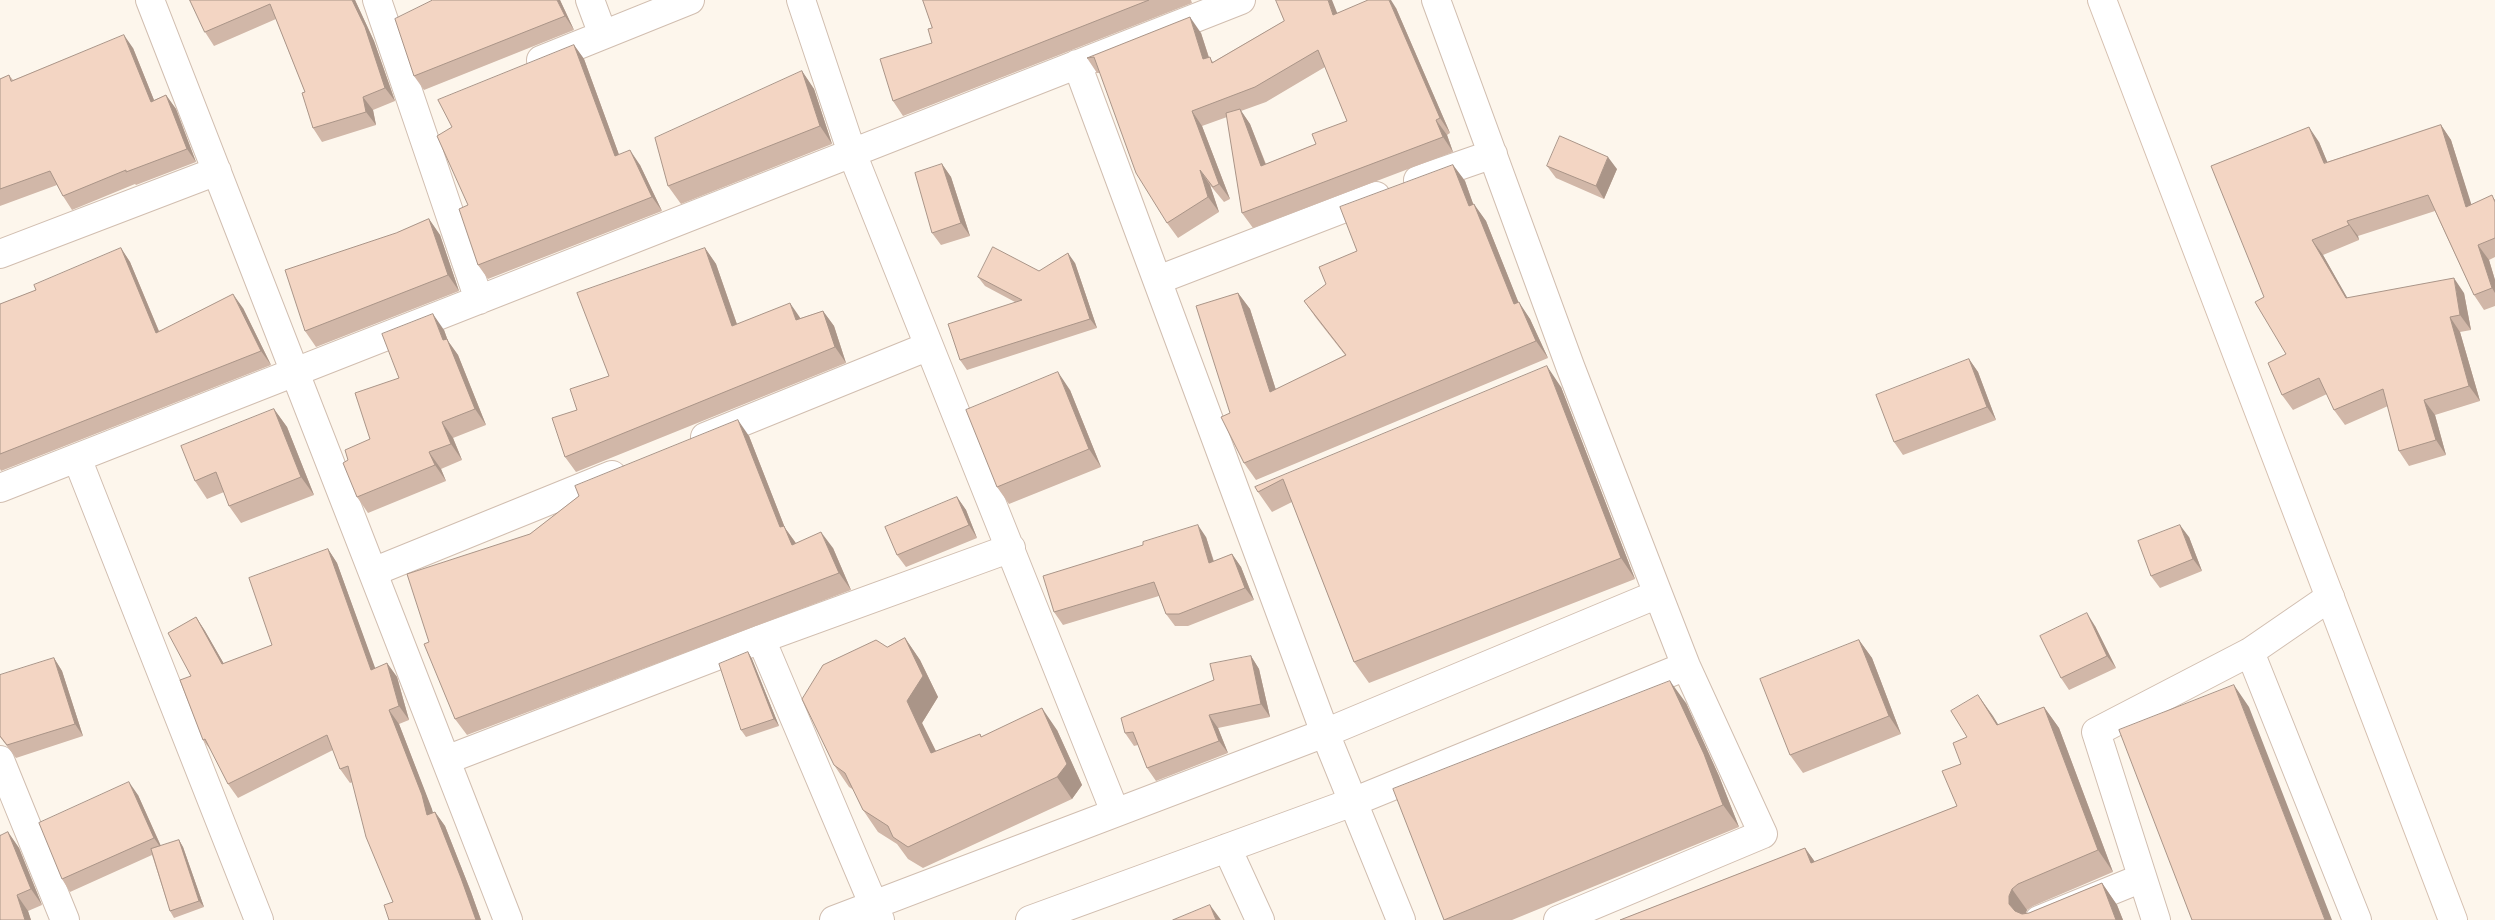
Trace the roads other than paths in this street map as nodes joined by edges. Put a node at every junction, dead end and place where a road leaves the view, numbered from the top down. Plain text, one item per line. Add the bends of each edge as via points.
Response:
1 (150, 0) edge
2 (378, 0) edge
3 (590, 0) edge
4 (690, 0) edge
5 (801, 0) edge
6 (1436, 0) edge
7 (2102, 0) edge
8 (1227, 3) edge
9 (603, 35) junction
10 (1077, 64) junction
11 (514, 71) edge
12 (852, 153) junction
13 (1493, 154) junction
14 (217, 171) junction
15 (0, 254) edge
16 (1158, 280) junction
17 (479, 300) junction
18 (929, 346) junction
19 (1570, 366) junction
20 (295, 372) junction
21 (1543, 378) edge
22 (683, 446) edge
23 (77, 458) junction
24 (637, 465) edge
25 (0, 488) edge
26 (1011, 548) junction
27 (373, 572) junction
28 (1658, 594) junction
29 (2330, 597) junction
30 (761, 639) junction
31 (2250, 652) junction
32 (1686, 666) junction
33 (1325, 733) junction
34 (0, 760) edge
35 (446, 760) junction
36 (1353, 802) junction
37 (1115, 812) junction
38 (1227, 848) junction
39 (2142, 878) junction
40 (877, 912) edge
41 (65, 920) edge
42 (259, 920) edge
43 (508, 920) edge
44 (834, 920) edge
45 (1030, 920) edge
46 (1260, 920) edge
47 (1401, 920) edge
48 (1558, 920) edge
49 (2039, 920) edge
50 (2156, 920) edge
51 (2357, 920) edge
52 (2453, 920) edge

1 - 14 street
2 - 17 street via 425,106
3 - 9 street
4 - 9 street
5 - 12 street
6 - 13 street
7 - 29 street
8 - 10 street
9 - 11 street
10 - 12 street
10 - 16 street
12 - 17 street
12 - 18 street
13 - 16 street
13 - 19 street
14 - 15 street
14 - 20 street
16 - 33 street via 1250,499
17 - 20 street
18 - 22 street
18 - 26 street
19 - 21 street
19 - 28 street
20 - 23 street
20 - 27 street
23 - 25 street
23 - 42 street
24 - 27 street
26 - 30 street
26 - 37 street
27 - 35 street
28 - 32 street
28 - 33 street
29 - 31 street
29 - 52 street
30 - 35 street
30 - 40 street
31 - 39 street via 2096,732
31 - 51 street
32 - 36 street
32 - 48 street via 1763,834
33 - 36 street
33 - 37 street
34 - 41 street
35 - 43 street
36 - 38 street
36 - 47 street
37 - 40 street
38 - 45 street
38 - 46 street
39 - 49 street
39 - 50 street
40 - 44 street

